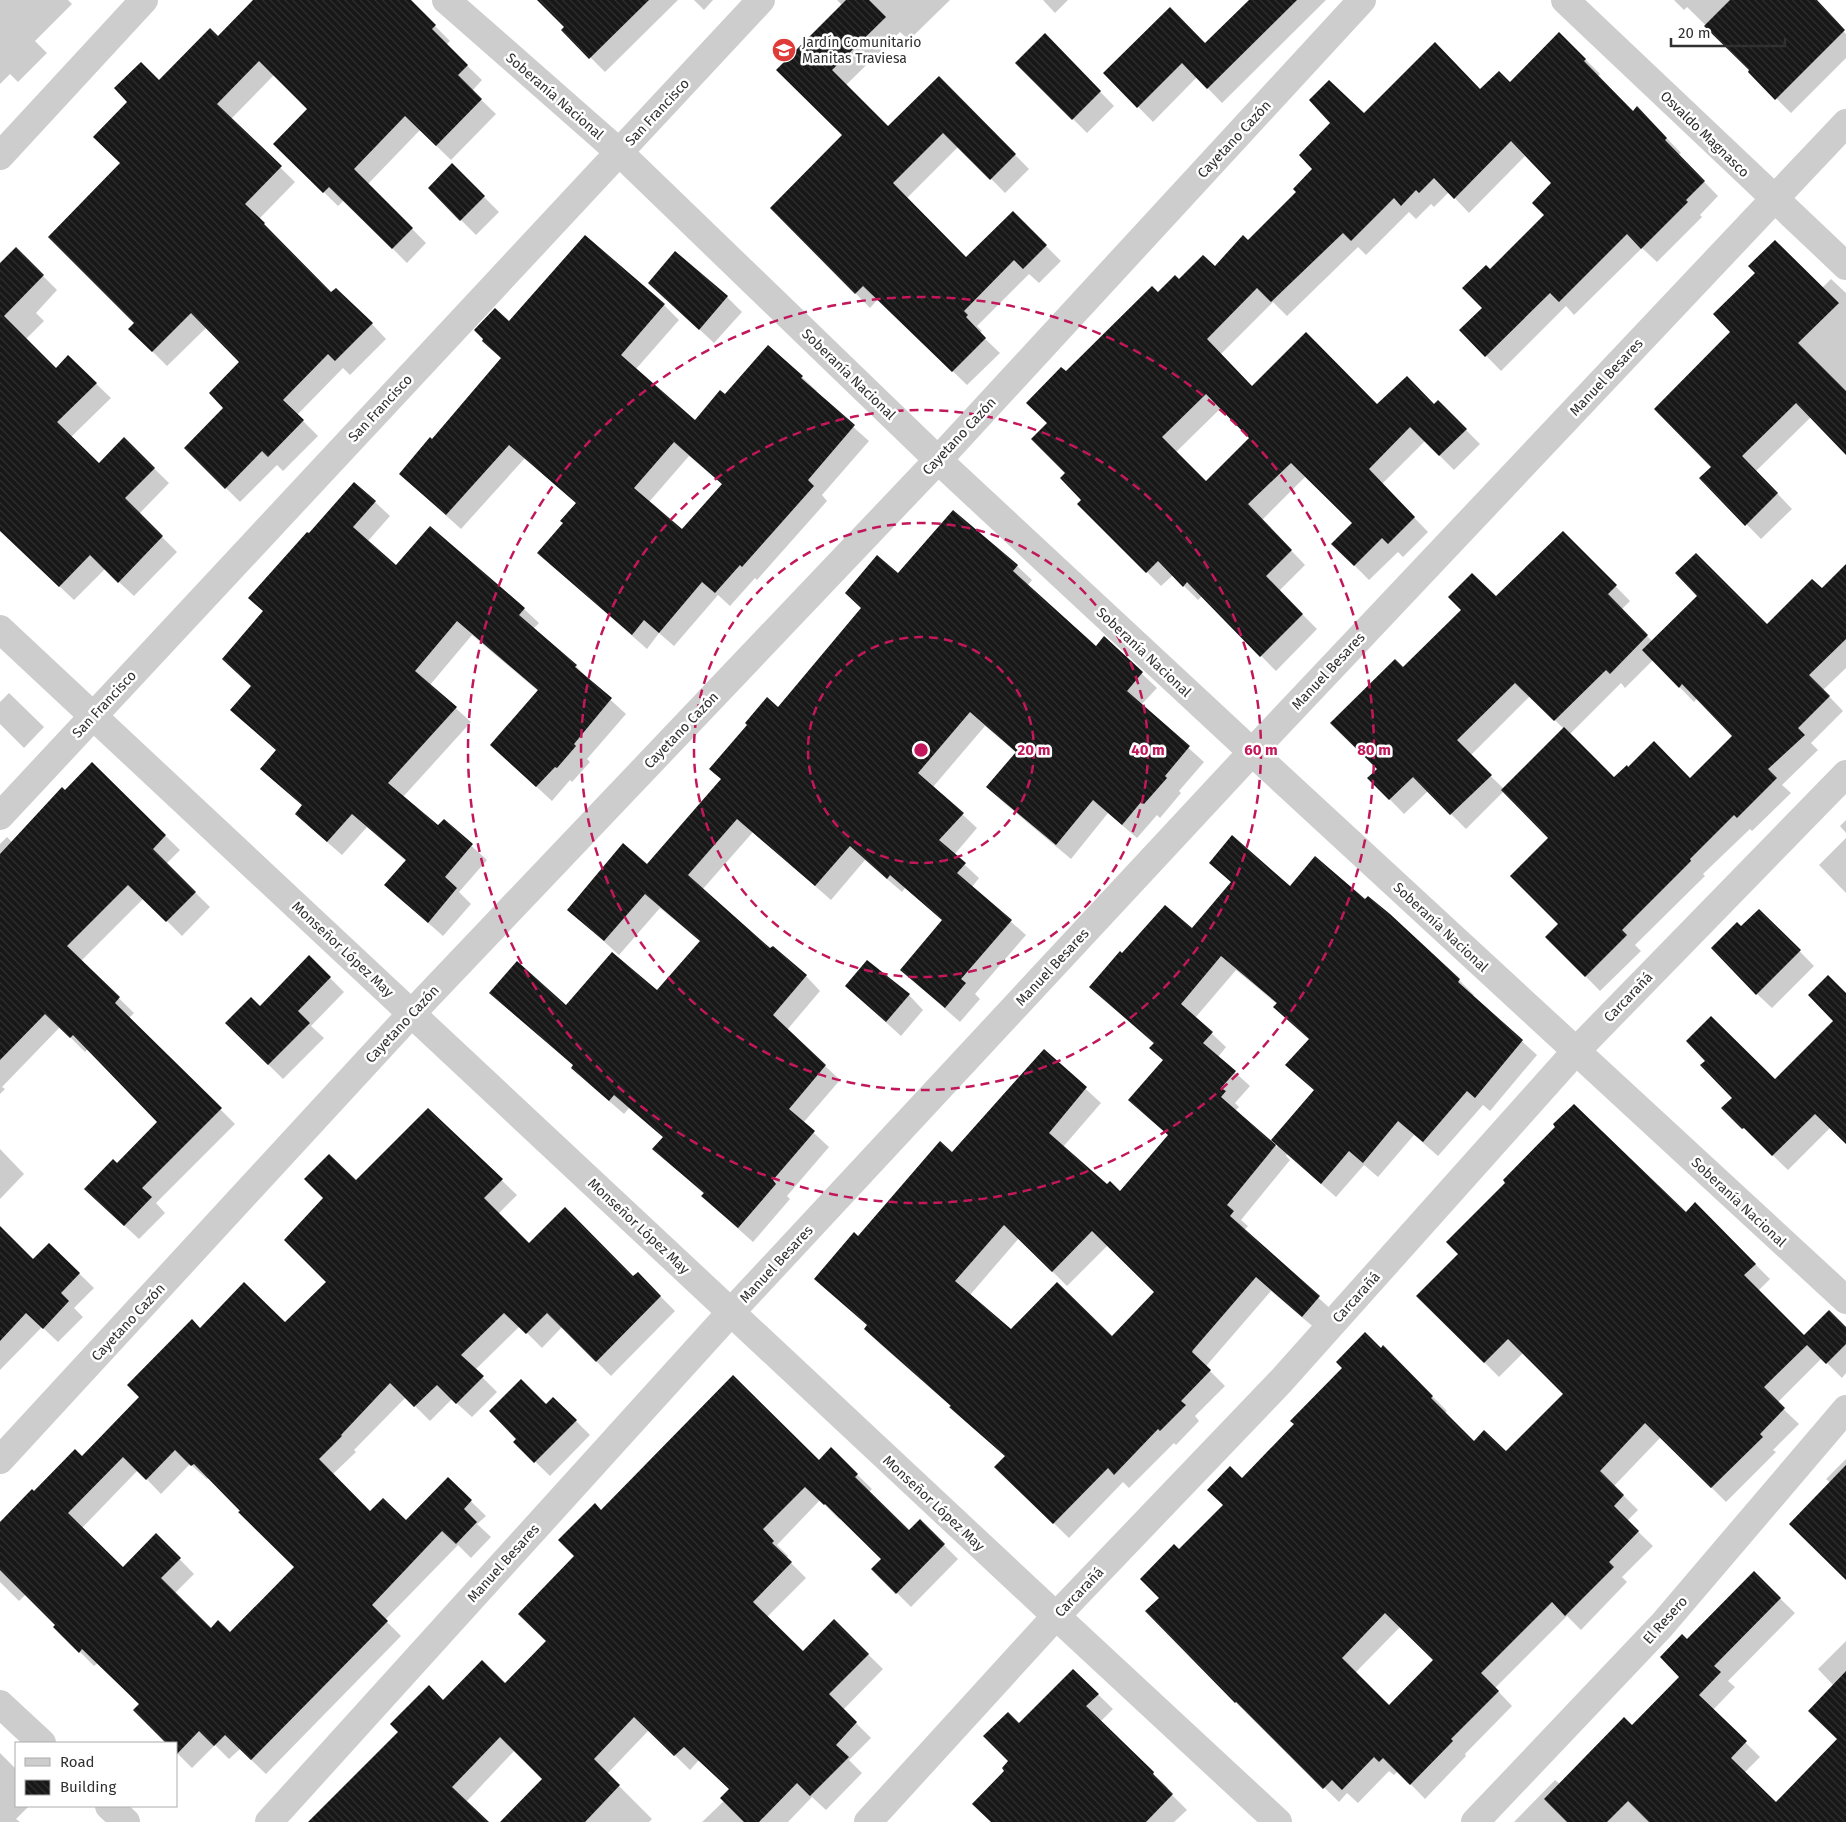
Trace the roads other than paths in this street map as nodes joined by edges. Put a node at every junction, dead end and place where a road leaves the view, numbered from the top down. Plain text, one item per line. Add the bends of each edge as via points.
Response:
1 (144, 0) edge
2 (446, 0) edge
3 (761, 0) edge
4 (1362, 0) edge
5 (1565, 0) edge
6 (1846, 123) edge
7 (619, 152) junction
8 (0, 156) edge
9 (1774, 200) junction
10 (1846, 266) edge
11 (938, 460) junction
12 (0, 629) edge
13 (94, 715) junction
14 (1252, 752) junction
15 (1846, 774) edge
16 (0, 816) edge
17 (411, 1014) junction
18 (1576, 1051) junction
19 (1846, 1300) edge
20 (731, 1312) junction
21 (1846, 1409) edge
22 (0, 1460) edge
23 (1056, 1616) junction
24 (0, 1704) edge
25 (41, 1742) edge
26 (110, 1807) edge
27 (126, 1822) edge
28 (269, 1822) edge
29 (868, 1822) edge
30 (1278, 1822) edge
31 (1475, 1822) edge

1 - 8 street
2 - 7 street, Soberanía Nacional
3 - 7 street, San Francisco
4 - 11 street, Cayetano Cazón
5 - 9 street, Osvaldo Magnasco
6 - 9 street, Manuel Besares
7 - 11 street, Soberanía Nacional
7 - 13 street, San Francisco
9 - 10 street, Osvaldo Magnasco
9 - 14 street, Manuel Besares
11 - 14 street, Soberanía Nacional
11 - 17 street, Cayetano Cazón
12 - 13 street, Monseñor López May
13 - 16 street, San Francisco
13 - 17 street, Monseñor López May
14 - 18 street, Soberanía Nacional
14 - 20 street, Manuel Besares
15 - 18 street, Carcarañá
17 - 20 street, Monseñor López May
17 - 22 street, Cayetano Cazón
18 - 19 street, Soberanía Nacional
18 - 23 street, Carcarañá via 1281,1381
20 - 23 street, Monseñor López May
20 - 28 street, Manuel Besares
21 - 31 street, El Resero via 1662,1625
23 - 29 street, Carcarañá
23 - 30 street, Monseñor López May
24 - 25 street
26 - 27 street

